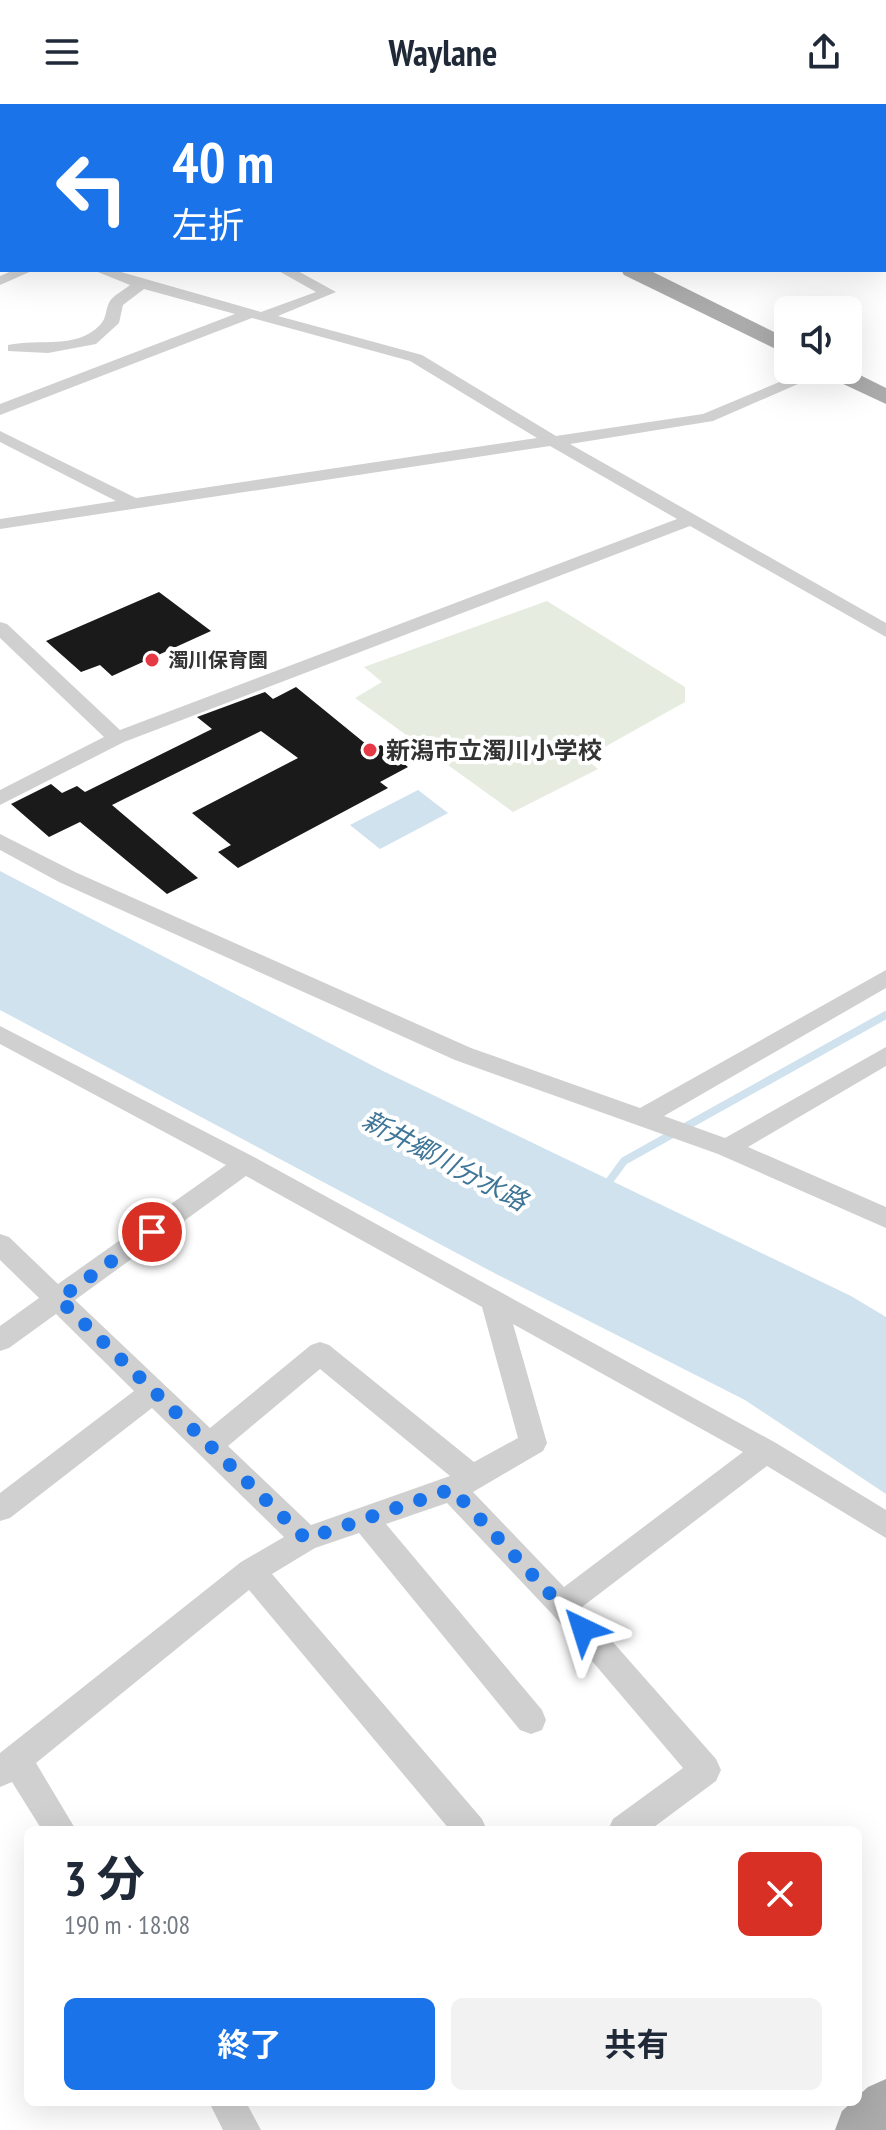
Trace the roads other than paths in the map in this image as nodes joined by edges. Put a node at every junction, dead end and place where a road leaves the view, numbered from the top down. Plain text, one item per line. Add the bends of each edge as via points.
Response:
1 (22, 272) edge
2 (106, 272) edge
3 (288, 272) edge
4 (636, 272) edge
5 (0, 281) edge
6 (141, 284) junction
7 (258, 315) junction
8 (0, 338) edge
9 (774, 341) edge
10 (14, 348) junction
11 (0, 361) edge
12 (788, 384) edge
13 (860, 384) edge
14 (886, 397) edge
15 (0, 410) edge
16 (0, 436) edge
17 (553, 441) junction
18 (134, 504) junction
19 (691, 520) junction
20 (0, 524) edge
21 (0, 628) edge
22 (886, 631) edge
23 (117, 738) junction
24 (0, 798) edge
25 (0, 841) edge
26 (886, 978) edge
27 (0, 1034) edge
28 (886, 1055) edge
29 (640, 1119) junction
30 (727, 1148) junction
31 (245, 1164) junction
32 (886, 1218) edge
33 (0, 1244) edge
34 (59, 1299) junction
35 (494, 1302) junction
36 (0, 1340) edge
37 (153, 1392) junction
38 (208, 1446) junction
39 (766, 1451) junction
40 (462, 1484) junction
41 (0, 1509) edge
42 (364, 1519) junction
43 (886, 1525) edge
44 (306, 1539) junction
45 (251, 1571) junction
46 (562, 1605) junction
47 (531, 1720) dead end
48 (8, 1765) edge
49 (57, 1826) edge
50 (468, 1826) edge
51 (629, 1826) edge
52 (886, 2105) edge
53 (228, 2106) edge
54 (243, 2130) edge
55 (861, 2130) edge

1 - 5 street
2 - 6 street
3 - 7 street via 329,292
4 - 9 main road
6 - 7 street
6 - 10 street via 116,303 111,323 91,341
7 - 15 street
7 - 17 street via 416,358
8 - 10 street
10 - 11 street
12 - 17 street via 707,418
13 - 14 main road
16 - 18 street
17 - 18 street
17 - 19 street
18 - 20 street
19 - 22 street
19 - 23 street
21 - 23 street
23 - 24 street
25 - 29 street via 67,877 463,1054
26 - 29 street
27 - 31 street
28 - 30 street
29 - 30 street
30 - 32 street
31 - 34 street
31 - 35 street
33 - 34 street
34 - 36 street
34 - 37 street
35 - 39 street
35 - 40 street via 533,1443
37 - 38 street
37 - 41 street
38 - 40 street via 320,1353
38 - 44 street
39 - 43 street
39 - 46 street
40 - 42 street
40 - 46 street
42 - 44 street
42 - 47 street
44 - 45 street
45 - 48 street
45 - 50 street
46 - 51 street via 705,1770
48 - 49 street
52 - 55 main road
53 - 54 street

